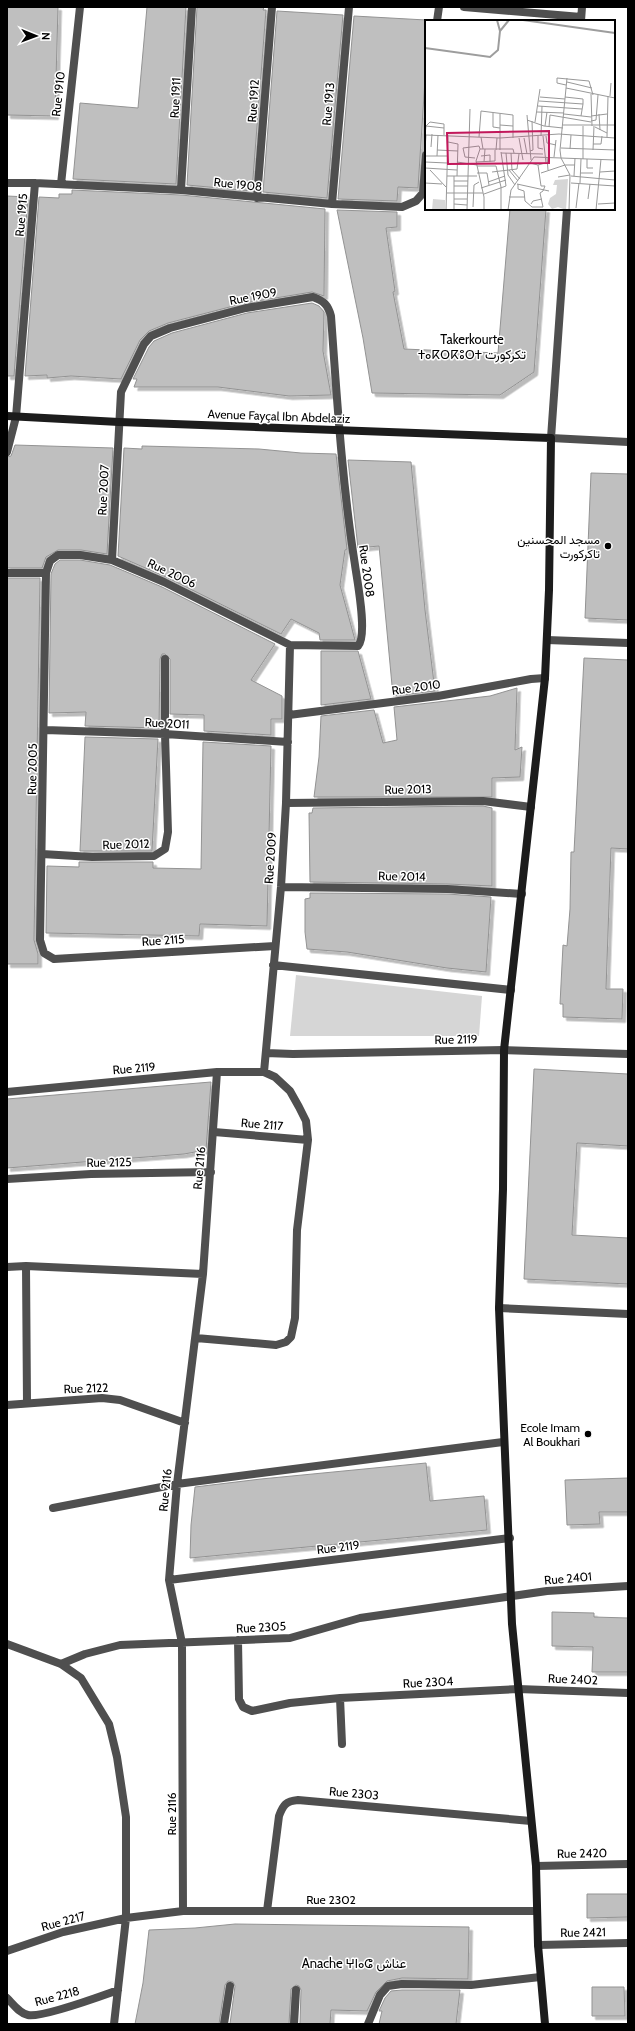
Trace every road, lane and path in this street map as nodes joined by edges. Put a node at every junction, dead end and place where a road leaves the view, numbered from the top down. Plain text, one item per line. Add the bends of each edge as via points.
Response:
1 (80, 7) edge
2 (192, 7) edge
3 (272, 7) edge
4 (349, 7) edge
5 (439, 7) edge
6 (466, 7) edge
7 (582, 7) edge
8 (581, 19) edge
9 (437, 20) edge
10 (425, 168) edge
11 (7, 183) edge
12 (35, 183) junction
13 (61, 184) junction
14 (181, 190) junction
15 (257, 198) junction
16 (332, 204) junction
17 (567, 210) edge
18 (7, 416) edge
19 (16, 417) junction
20 (119, 422) junction
21 (339, 430) junction
22 (551, 438) junction
23 (628, 442) edge
24 (7, 452) edge
25 (112, 560) junction
26 (7, 573) edge
27 (46, 573) junction
28 (547, 640) junction
29 (628, 643) edge
30 (290, 645) junction
31 (165, 659) dead end
32 (545, 678) junction
33 (289, 715) junction
34 (45, 730) junction
35 (165, 734) junction
36 (288, 742) junction
37 (286, 803) junction
38 (531, 807) junction
39 (42, 854) junction
40 (281, 887) junction
41 (522, 894) junction
42 (275, 946) junction
43 (54, 959) joint
44 (273, 964) junction
45 (511, 990) junction
46 (504, 1050) junction
47 (266, 1053) junction
48 (628, 1054) edge
49 (217, 1072) junction
50 (264, 1072) junction
51 (7, 1092) edge
52 (214, 1132) junction
53 (308, 1140) junction
54 (211, 1172) junction
55 (7, 1179) edge
56 (26, 1266) junction
57 (7, 1267) edge
58 (204, 1274) junction
59 (499, 1308) junction
60 (628, 1314) edge
61 (196, 1338) junction
62 (27, 1403) junction
63 (7, 1405) edge
64 (185, 1423) junction
65 (503, 1442) junction
66 (177, 1484) junction
67 (53, 1508) dead end
68 (510, 1538) junction
69 (169, 1580) junction
70 (628, 1586) edge
71 (510, 1596) junction
72 (238, 1640) junction
73 (7, 1644) edge
74 (182, 1644) junction
75 (61, 1664) junction
76 (518, 1689) junction
77 (628, 1693) edge
78 (340, 1698) junction
79 (342, 1744) dead end
80 (531, 1821) junction
81 (628, 1864) edge
82 (536, 1866) junction
83 (537, 1910) junction
84 (184, 1911) junction
85 (267, 1911) junction
86 (126, 1918) junction
87 (628, 1943) edge
88 (538, 1945) junction
89 (7, 1951) edge
90 (540, 1977) junction
91 (230, 1986) dead end
92 (118, 1990) junction
93 (296, 1990) dead end
94 (7, 1998) edge
95 (114, 2024) edge
96 (224, 2024) edge
97 (294, 2024) edge
98 (368, 2024) edge
99 (545, 2024) edge

1 - 13 street, Rue 1910
2 - 14 street, Rue 1911
3 - 15 street, Rue 1912
4 - 16 street, Rue 1913
5 - 9 street
6 - 8 street
7 - 8 street
10 - 16 street, Rue 1908 via 423,193 411,203 380,207
11 - 12 street, Rue 1908
12 - 13 street, Rue 1908
12 - 19 street, Rue 1915
13 - 14 street, Rue 1908
14 - 15 street, Rue 1908
15 - 16 street, Rue 1908
17 - 22 street
18 - 19 street, Avenue Fayçal Ibn Abdelaziz
19 - 20 street, Avenue Fayçal Ibn Abdelaziz
19 - 24 street, Rue 1915
20 - 21 street, Avenue Fayçal Ibn Abdelaziz
20 - 21 street, Rue 1909 via 121,392 138,354 151,336 170,328 246,308 313,297 323,301 331,316
20 - 25 street, Rue 2007
21 - 22 street, Avenue Fayçal Ibn Abdelaziz
21 - 30 street, Rue 2008 via 360,601 362,638 354,647
22 - 23 street
22 - 28 street
25 - 27 street, Rue 2006 via 80,555 58,555 50,562
25 - 30 street, Rue 2006 via 171,585
26 - 27 street
27 - 34 street, Rue 2005
28 - 29 street
28 - 32 street
30 - 33 street, Rue 2009
31 - 35 street
32 - 33 street, Rue 2010 via 531,678 438,696
32 - 38 street
33 - 36 street, Rue 2009
34 - 35 street, Rue 2011
34 - 39 street, Rue 2005
35 - 36 street, Rue 2011
35 - 39 street, Rue 2012 via 168,832 165,849 154,856 92,857
36 - 37 street, Rue 2009
37 - 38 street, Rue 2013 via 484,801
37 - 40 street, Rue 2009
38 - 41 street
39 - 43 street, Rue 2005 via 40,940 44,952
40 - 41 street, Rue 2014 via 447,889
40 - 42 street, Rue 2009
41 - 45 street
42 - 43 street, Rue 2115
42 - 44 street, Rue 2009
44 - 45 street
44 - 47 street, Rue 2009
45 - 46 street
46 - 47 street, Rue 2119
46 - 48 street, Rue 2119
46 - 59 street
47 - 50 street, Rue 2009
49 - 50 street, Rue 2119
49 - 51 street, Rue 2119
49 - 52 street, Rue 2116
50 - 53 street via 275,1076 290,1091 306,1121
52 - 53 street, Rue 2117
52 - 54 street, Rue 2116
53 - 61 street via 298,1230 297,1294 291,1337 286,1342 276,1345
54 - 55 street, Rue 2125 via 91,1174
54 - 58 street, Rue 2116
56 - 57 street
56 - 58 street
56 - 62 street
58 - 61 street, Rue 2116
59 - 60 street
59 - 65 street
61 - 64 street, Rue 2116
62 - 63 street, Rue 2122
62 - 64 street, Rue 2122 via 102,1398 120,1400
64 - 66 street, Rue 2116
65 - 66 street
65 - 68 street
66 - 67 street
66 - 69 street, Rue 2116
68 - 69 street, Rue 2119
68 - 71 street
69 - 74 street, Rue 2116
70 - 71 street, Rue 2401 via 587,1587
71 - 72 street, Rue 2305 via 360,1618 290,1638
71 - 76 street
72 - 74 street, Rue 2305
72 - 78 street, Rue 2304 via 240,1699 245,1709 252,1711 290,1703
73 - 75 street
74 - 75 street, Rue 2305 via 120,1645 85,1654
74 - 84 street, Rue 2116
75 - 86 street via 81,1678 109,1724 117,1756 126,1817
76 - 77 street, Rue 2402
76 - 78 street, Rue 2304
76 - 80 street
78 - 79 street
80 - 82 street
80 - 85 street, Rue 2303 via 289,1800 282,1806 279,1816
81 - 82 street, Rue 2420
82 - 83 street
83 - 85 street, Rue 2302
83 - 88 street
84 - 85 street, Rue 2302
84 - 86 street, Rue 2302
86 - 89 street, Rue 2217 via 63,1932
86 - 92 street
87 - 88 street, Rue 2421
88 - 90 street
90 - 98 street via 471,1985 388,1986 380,1995
90 - 99 street
91 - 96 street
92 - 94 street, Rue 2218 via 31,2015 20,2011
92 - 95 street
93 - 97 street

